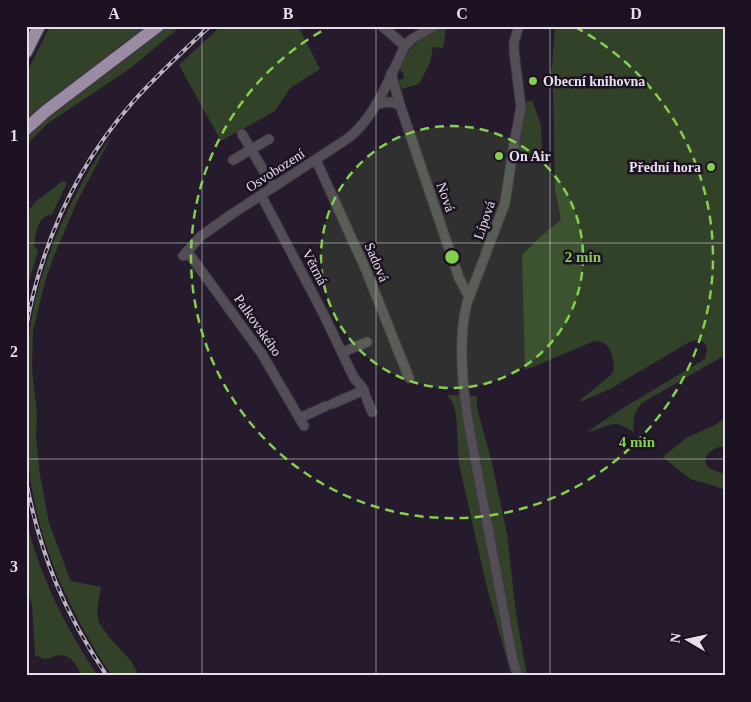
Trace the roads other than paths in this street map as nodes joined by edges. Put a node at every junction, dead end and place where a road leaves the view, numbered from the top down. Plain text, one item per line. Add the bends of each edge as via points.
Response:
1 (38, 26) edge
2 (158, 26) edge
3 (382, 26) edge
4 (434, 26) edge
5 (519, 26) edge
6 (405, 46) junction
7 (26, 52) edge
8 (391, 73) junction
9 (379, 102) junction
10 (399, 103) junction
11 (26, 129) edge
12 (242, 134) dead end
13 (269, 140) dead end
14 (251, 150) junction
15 (233, 160) dead end
16 (316, 160) junction
17 (273, 187) junction
18 (261, 195) junction
19 (185, 253) joint
20 (469, 297) junction
21 (367, 342) dead end
22 (343, 352) junction
23 (409, 378) dead end
24 (364, 390) junction
25 (372, 412) dead end
26 (518, 676) edge

1 - 7 highway
2 - 11 highway
3 - 6 street
4 - 6 street, Osvobození
5 - 20 street, Lípová via 514,42 522,107 505,204
6 - 8 street, Osvobození
8 - 9 street, Osvobození
8 - 10 street, Nová
9 - 10 street
9 - 16 street, Osvobození via 359,130
10 - 20 street, Nová via 458,278
12 - 14 street
13 - 14 street
14 - 15 street
14 - 17 street
16 - 17 street, Osvobození
16 - 23 street, Sadová via 366,270
17 - 18 street, Osvobození
18 - 19 street, Osvobození via 201,236
18 - 22 street, Větrná
19 - 24 street, Palkovského via 262,354 302,422 329,405
20 - 26 street, Lípová via 464,316 464,396
21 - 22 street
22 - 24 street, Větrná via 354,378
24 - 25 street, Větrná

